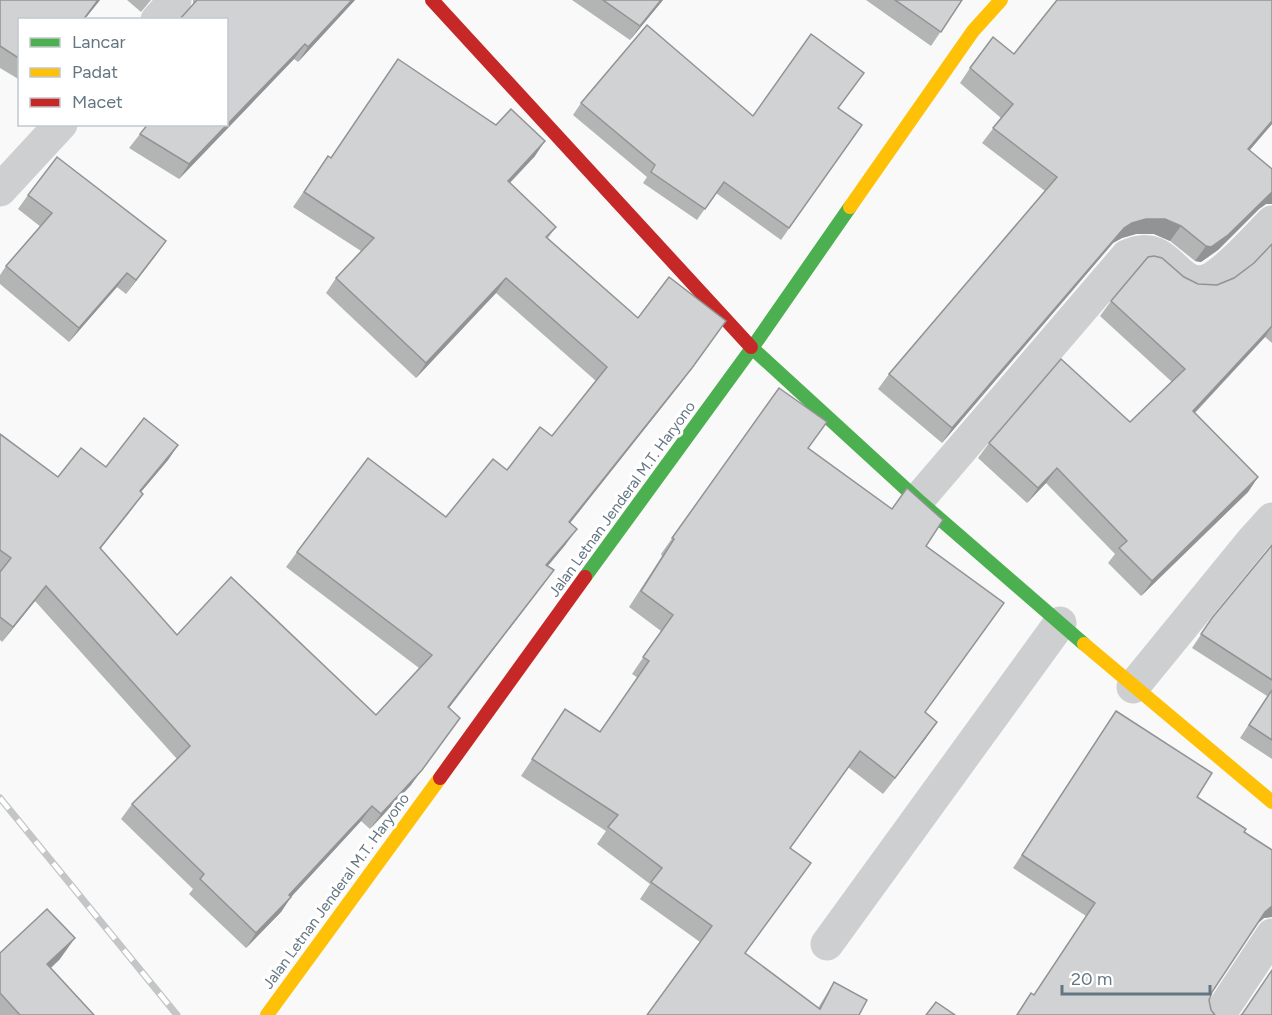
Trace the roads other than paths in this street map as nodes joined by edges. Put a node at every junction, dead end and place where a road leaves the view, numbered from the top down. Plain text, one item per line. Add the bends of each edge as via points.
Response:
1 (175, 0) edge
2 (432, 0) edge
3 (1001, 0) edge
4 (159, 18) edge
5 (59, 126) edge
6 (0, 190) edge
7 (1272, 222) edge
8 (752, 348) junction
9 (918, 500) junction
10 (1272, 519) edge
11 (1060, 624) junction
12 (1133, 687) junction
13 (1272, 802) edge
14 (1272, 935) edge
15 (827, 944) dead end
16 (270, 1014) edge
17 (1219, 1015) edge

1 - 4 street
2 - 8 main road
3 - 8 main road, Jalan Letnan Jenderal M.T. Haryono via 973,31
5 - 6 street
7 - 9 street via 1207,281 1185,277 1159,254 1149,251 1127,256
8 - 9 main road
8 - 16 main road, Jalan Letnan Jenderal M.T. Haryono
9 - 11 main road
10 - 12 street
11 - 12 main road
11 - 15 street
12 - 13 main road
14 - 17 street

